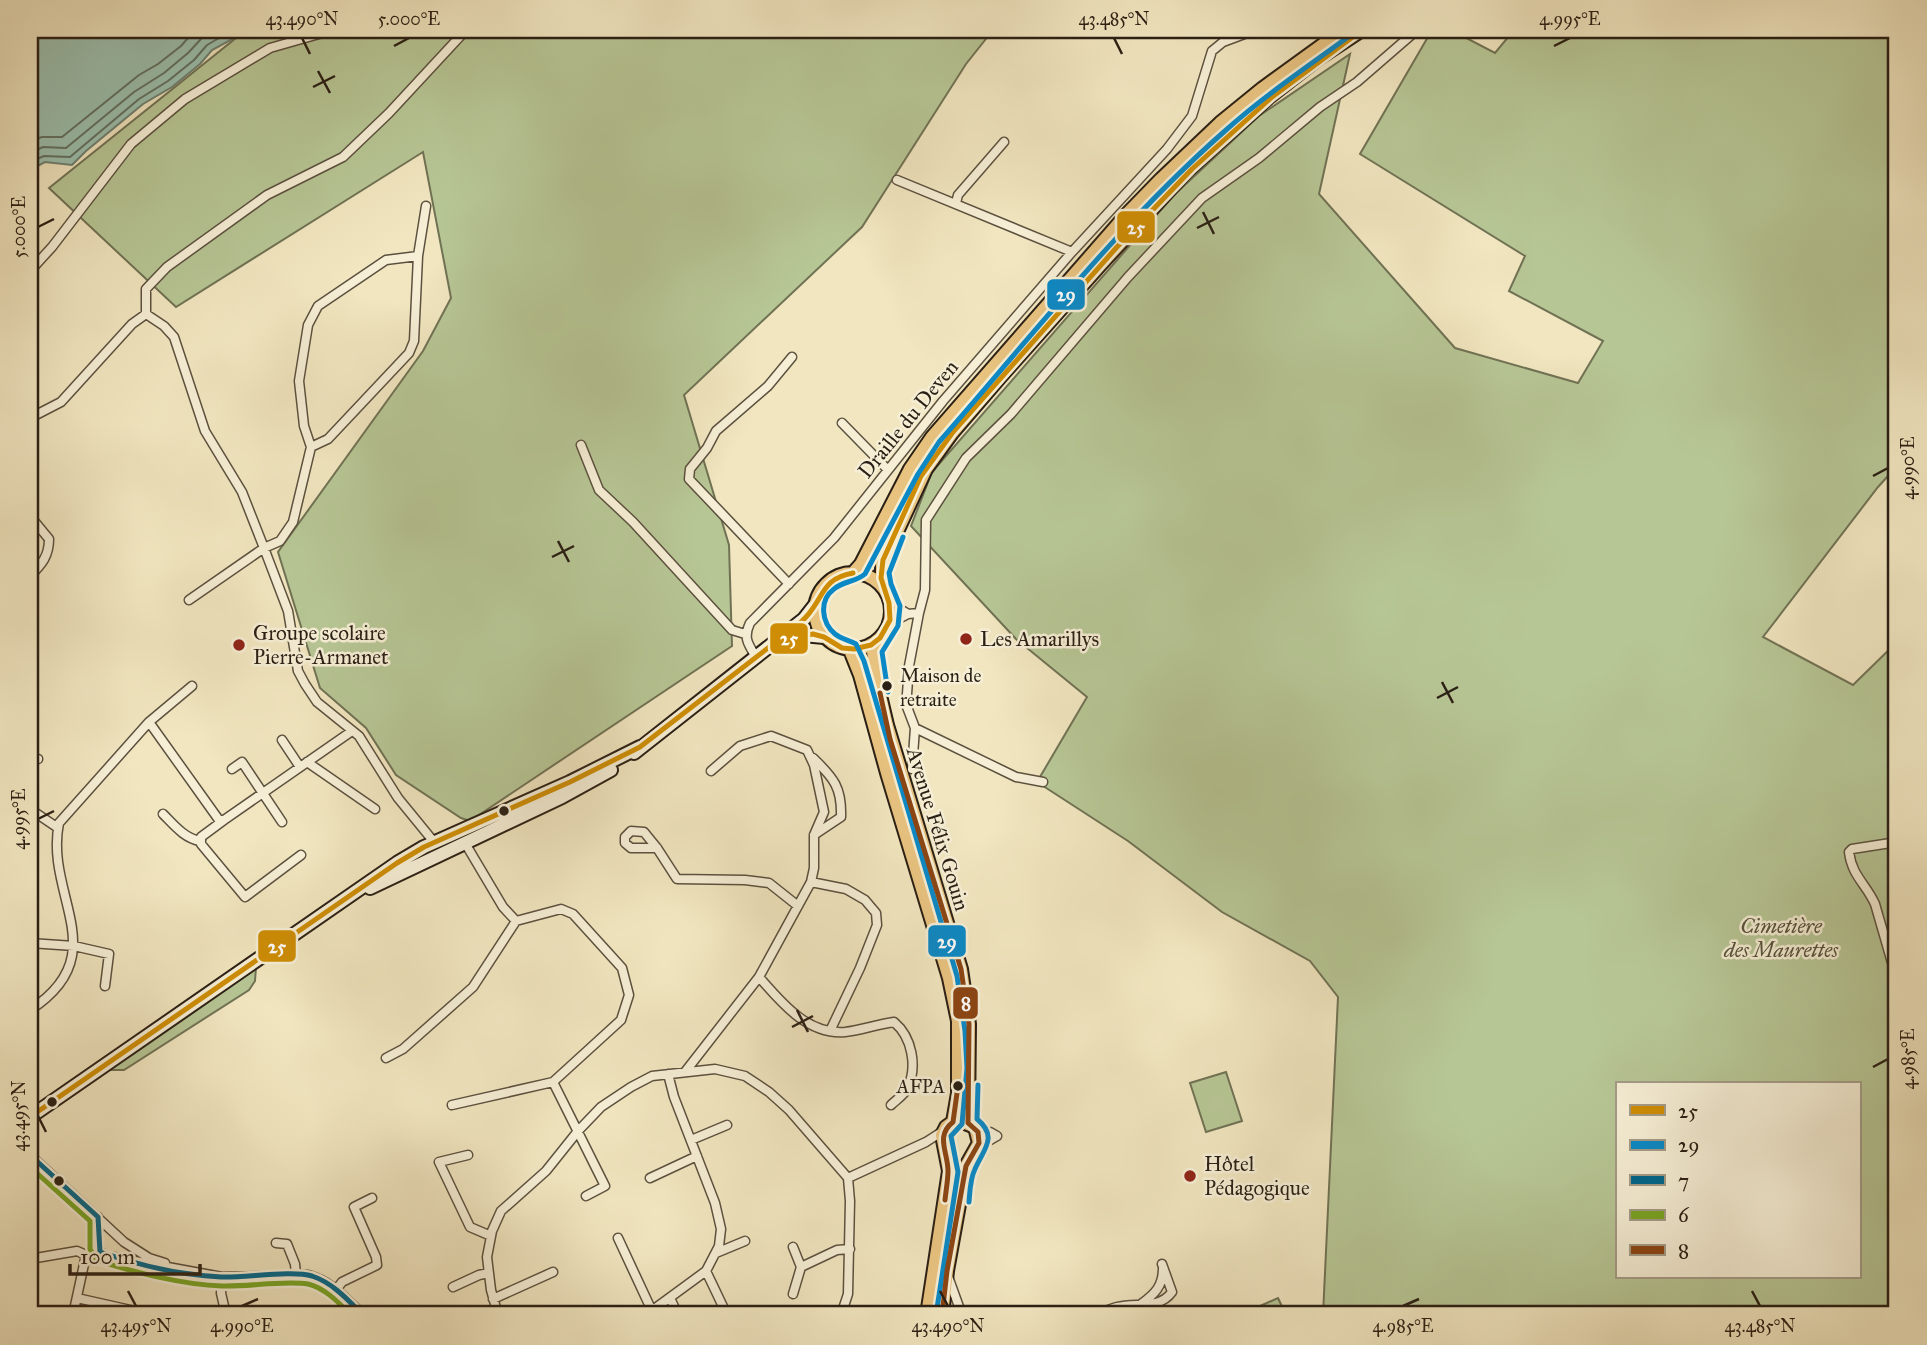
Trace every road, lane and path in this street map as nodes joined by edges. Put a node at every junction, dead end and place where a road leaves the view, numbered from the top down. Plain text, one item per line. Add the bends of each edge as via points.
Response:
1 (323, 30) edge
2 (466, 30) edge
3 (1255, 30) edge
4 (1343, 30) edge
5 (1362, 30) edge
6 (1417, 30) edge
7 (1004, 142) dead end
8 (897, 180) dead end
9 (956, 203) junction
10 (426, 206) dead end
11 (1072, 252) junction
12 (418, 256) junction
13 (30, 271) edge
14 (146, 314) junction
15 (792, 357) dead end
16 (30, 418) edge
17 (842, 423) dead end
18 (581, 445) dead end
19 (311, 447) junction
20 (888, 470) junction
21 (30, 516) edge
22 (264, 548) junction
23 (853, 573) junction
24 (30, 576) edge
25 (789, 584) junction
26 (881, 586) junction
27 (189, 600) dead end
28 (890, 603) junction
29 (815, 605) junction
30 (919, 613) junction
31 (908, 614) junction
32 (889, 624) junction
33 (745, 634) junction
34 (824, 636) junction
35 (879, 639) junction
36 (777, 641) junction
37 (850, 650) junction
38 (756, 657) junction
39 (192, 686) dead end
40 (149, 722) junction
41 (915, 728) junction
42 (352, 731) junction
43 (282, 740) dead end
44 (810, 755) junction
45 (303, 765) junction
46 (232, 769) dead end
47 (912, 769) dead end
48 (711, 771) dead end
49 (1043, 782) dead end
50 (263, 793) junction
51 (30, 809) edge
52 (375, 809) dead end
53 (163, 814) dead end
54 (224, 820) junction
55 (282, 822) dead end
56 (58, 828) junction
57 (814, 835) junction
58 (464, 839) junction
59 (200, 841) junction
60 (1897, 842) edge
61 (657, 848) dead end
62 (429, 849) junction
63 (302, 855) dead end
64 (811, 881) junction
65 (798, 906) junction
66 (516, 921) junction
67 (30, 943) edge
68 (74, 946) junction
69 (759, 977) junction
70 (1897, 980) edge
71 (105, 986) dead end
72 (30, 1010) edge
73 (830, 1031) junction
74 (386, 1058) dead end
75 (685, 1072) junction
76 (668, 1074) junction
77 (553, 1082) junction
78 (452, 1105) dead end
79 (891, 1105) dead end
80 (30, 1117) edge
81 (727, 1125) dead end
82 (948, 1126) junction
83 (973, 1127) junction
84 (578, 1131) junction
85 (691, 1140) junction
86 (926, 1142) junction
87 (945, 1149) junction
88 (975, 1151) junction
89 (30, 1155) edge
90 (468, 1155) dead end
91 (697, 1156) junction
92 (650, 1178) dead end
93 (848, 1178) junction
94 (586, 1196) dead end
95 (372, 1198) dead end
96 (98, 1217) junction
97 (115, 1232) junction
98 (491, 1236) junction
99 (618, 1238) dead end
100 (122, 1240) junction
101 (745, 1241) dead end
102 (276, 1243) dead end
103 (793, 1247) dead end
104 (99, 1249) junction
105 (850, 1249) junction
106 (716, 1253) junction
107 (86, 1255) junction
108 (111, 1256) junction
109 (30, 1259) edge
110 (801, 1267) junction
111 (706, 1271) junction
112 (947, 1271) junction
113 (552, 1272) dead end
114 (489, 1273) junction
115 (201, 1275) junction
116 (296, 1275) junction
117 (222, 1277) junction
118 (453, 1287) dead end
119 (336, 1290) junction
120 (793, 1294) dead end
121 (76, 1298) junction
122 (670, 1298) junction
123 (493, 1299) junction
124 (1141, 1304) junction
125 (649, 1313) edge
126 (73, 1315) edge
127 (134, 1315) edge
128 (226, 1315) edge
129 (363, 1315) edge
130 (498, 1315) edge
131 (678, 1315) edge
132 (727, 1315) edge
133 (841, 1315) edge
134 (927, 1315) edge
135 (942, 1315) edge
136 (962, 1315) edge
137 (1095, 1315) edge

1 - 13 street via 270,48 185,99 131,144
2 - 14 street via 344,157 267,195 167,267 146,289
3 - 11 street, Draille du Deven via 1212,51 1192,116
4 - 23 main road via 1220,123 1127,215 932,437
5 - 26 main road via 1268,98 1187,171 1001,376 926,469 881,564
6 - 30 street via 1357,82 1202,198 967,458 926,520 925,590
7 - 9 street
8 - 9 street
9 - 11 street
10 - 12 street
11 - 20 street, Draille du Deven
12 - 19 street via 414,341 409,353 328,439
12 - 19 street via 386,260 318,306 308,324 299,382
14 - 16 street via 61,402
14 - 22 street via 174,337 205,430 242,492
15 - 25 street via 768,386 716,431 690,469 689,479
17 - 20 street
18 - 33 street via 599,491 732,630
19 - 22 street via 293,522 280,541
20 - 25 street, Draille du Deven via 834,538
21 - 24 street via 49,539 49,550
22 - 27 street
22 - 42 street via 288,611 298,671 317,702
23 - 26 main road
23 - 29 main road via 828,582
25 - 33 street, Draille du Deven via 750,623
26 - 28 main road
28 - 31 street
28 - 32 main road
29 - 34 main road via 816,622
29 - 36 main road
30 - 31 street
30 - 41 street via 907,694
31 - 32 street
32 - 35 main road
33 - 38 street
34 - 36 main road
34 - 37 main road
35 - 37 main road
35 - 83 main road, Avenue Félix Gouin via 873,649 875,674 887,725 968,1004
36 - 38 main road
37 - 82 main road, Avenue Félix Gouin via 949,978 958,1032 957,1093
38 - 58 main road via 592,782
39 - 40 street
40 - 54 street via 215,816
40 - 56 street
41 - 47 street
41 - 49 street via 1016,777
42 - 45 street
42 - 62 street
43 - 45 street
44 - 48 street via 771,736 740,746
44 - 57 street via 824,813
44 - 57 street via 831,774 842,796 841,817
45 - 50 street
45 - 52 street
46 - 50 street via 242,762
50 - 54 street
50 - 55 street
51 - 56 street
53 - 59 street via 182,833
54 - 59 street
56 - 68 street via 57,865
57 - 64 street
58 - 62 main road
58 - 66 street
59 - 63 street via 245,897
60 - 70 street via 1849,852 1859,882 1875,904
61 - 65 street via 677,879 769,883
62 - 80 main road via 368,882
64 - 65 street
64 - 73 street via 846,889 876,913 877,925
65 - 69 street
66 - 74 street via 473,987 403,1049
66 - 77 street via 561,909 573,914 622,968 629,995 621,1020
67 - 68 street
68 - 71 street via 109,954
68 - 72 street via 59,986
69 - 73 street via 808,1024
69 - 75 street
73 - 79 street via 894,1022 905,1031 911,1073 906,1090
75 - 76 street
75 - 93 street via 715,1069 745,1076 789,1110
76 - 84 street via 631,1087 601,1107
76 - 85 street
77 - 78 street
77 - 84 street
81 - 85 street
82 - 83 main road
82 - 86 street
82 - 87 main road, Avenue Félix Gouin
83 - 88 main road, Avenue Félix Gouin
84 - 94 street via 605,1186
84 - 98 street via 546,1171 501,1211
85 - 91 street
86 - 87 street
86 - 93 street
87 - 88 main road via 961,1159
87 - 134 main road, Avenue Félix Gouin via 949,1171
88 - 112 main road, Avenue Félix Gouin via 966,1166
89 - 96 street
90 - 98 street via 439,1163 470,1227
91 - 92 street
91 - 106 street via 721,1229
93 - 105 street
95 - 119 street via 354,1207 377,1265 342,1282
96 - 97 street
96 - 104 street
97 - 100 street
97 - 104 street via 100,1237
98 - 114 street
99 - 125 street
100 - 108 street via 124,1251
100 - 115 street via 149,1258
101 - 106 street
102 - 116 street via 287,1244
103 - 110 street
104 - 107 street
104 - 108 street
105 - 110 street via 837,1250
105 - 133 street via 848,1294
106 - 111 street
107 - 109 street via 77,1251
107 - 121 street
108 - 115 street
110 - 120 street
111 - 122 street
111 - 132 street
112 - 135 main road, Avenue Félix Gouin
112 - 136 street
113 - 123 street
114 - 118 street
114 - 123 street
115 - 117 street
116 - 117 street
116 - 119 street via 318,1278
117 - 128 street
119 - 129 street
121 - 126 street
121 - 127 street via 135,1311
122 - 125 street
122 - 131 street
123 - 130 street
124 - 124 street via 1160,1302 1172,1292 1162,1264 1161,1284
124 - 137 street

